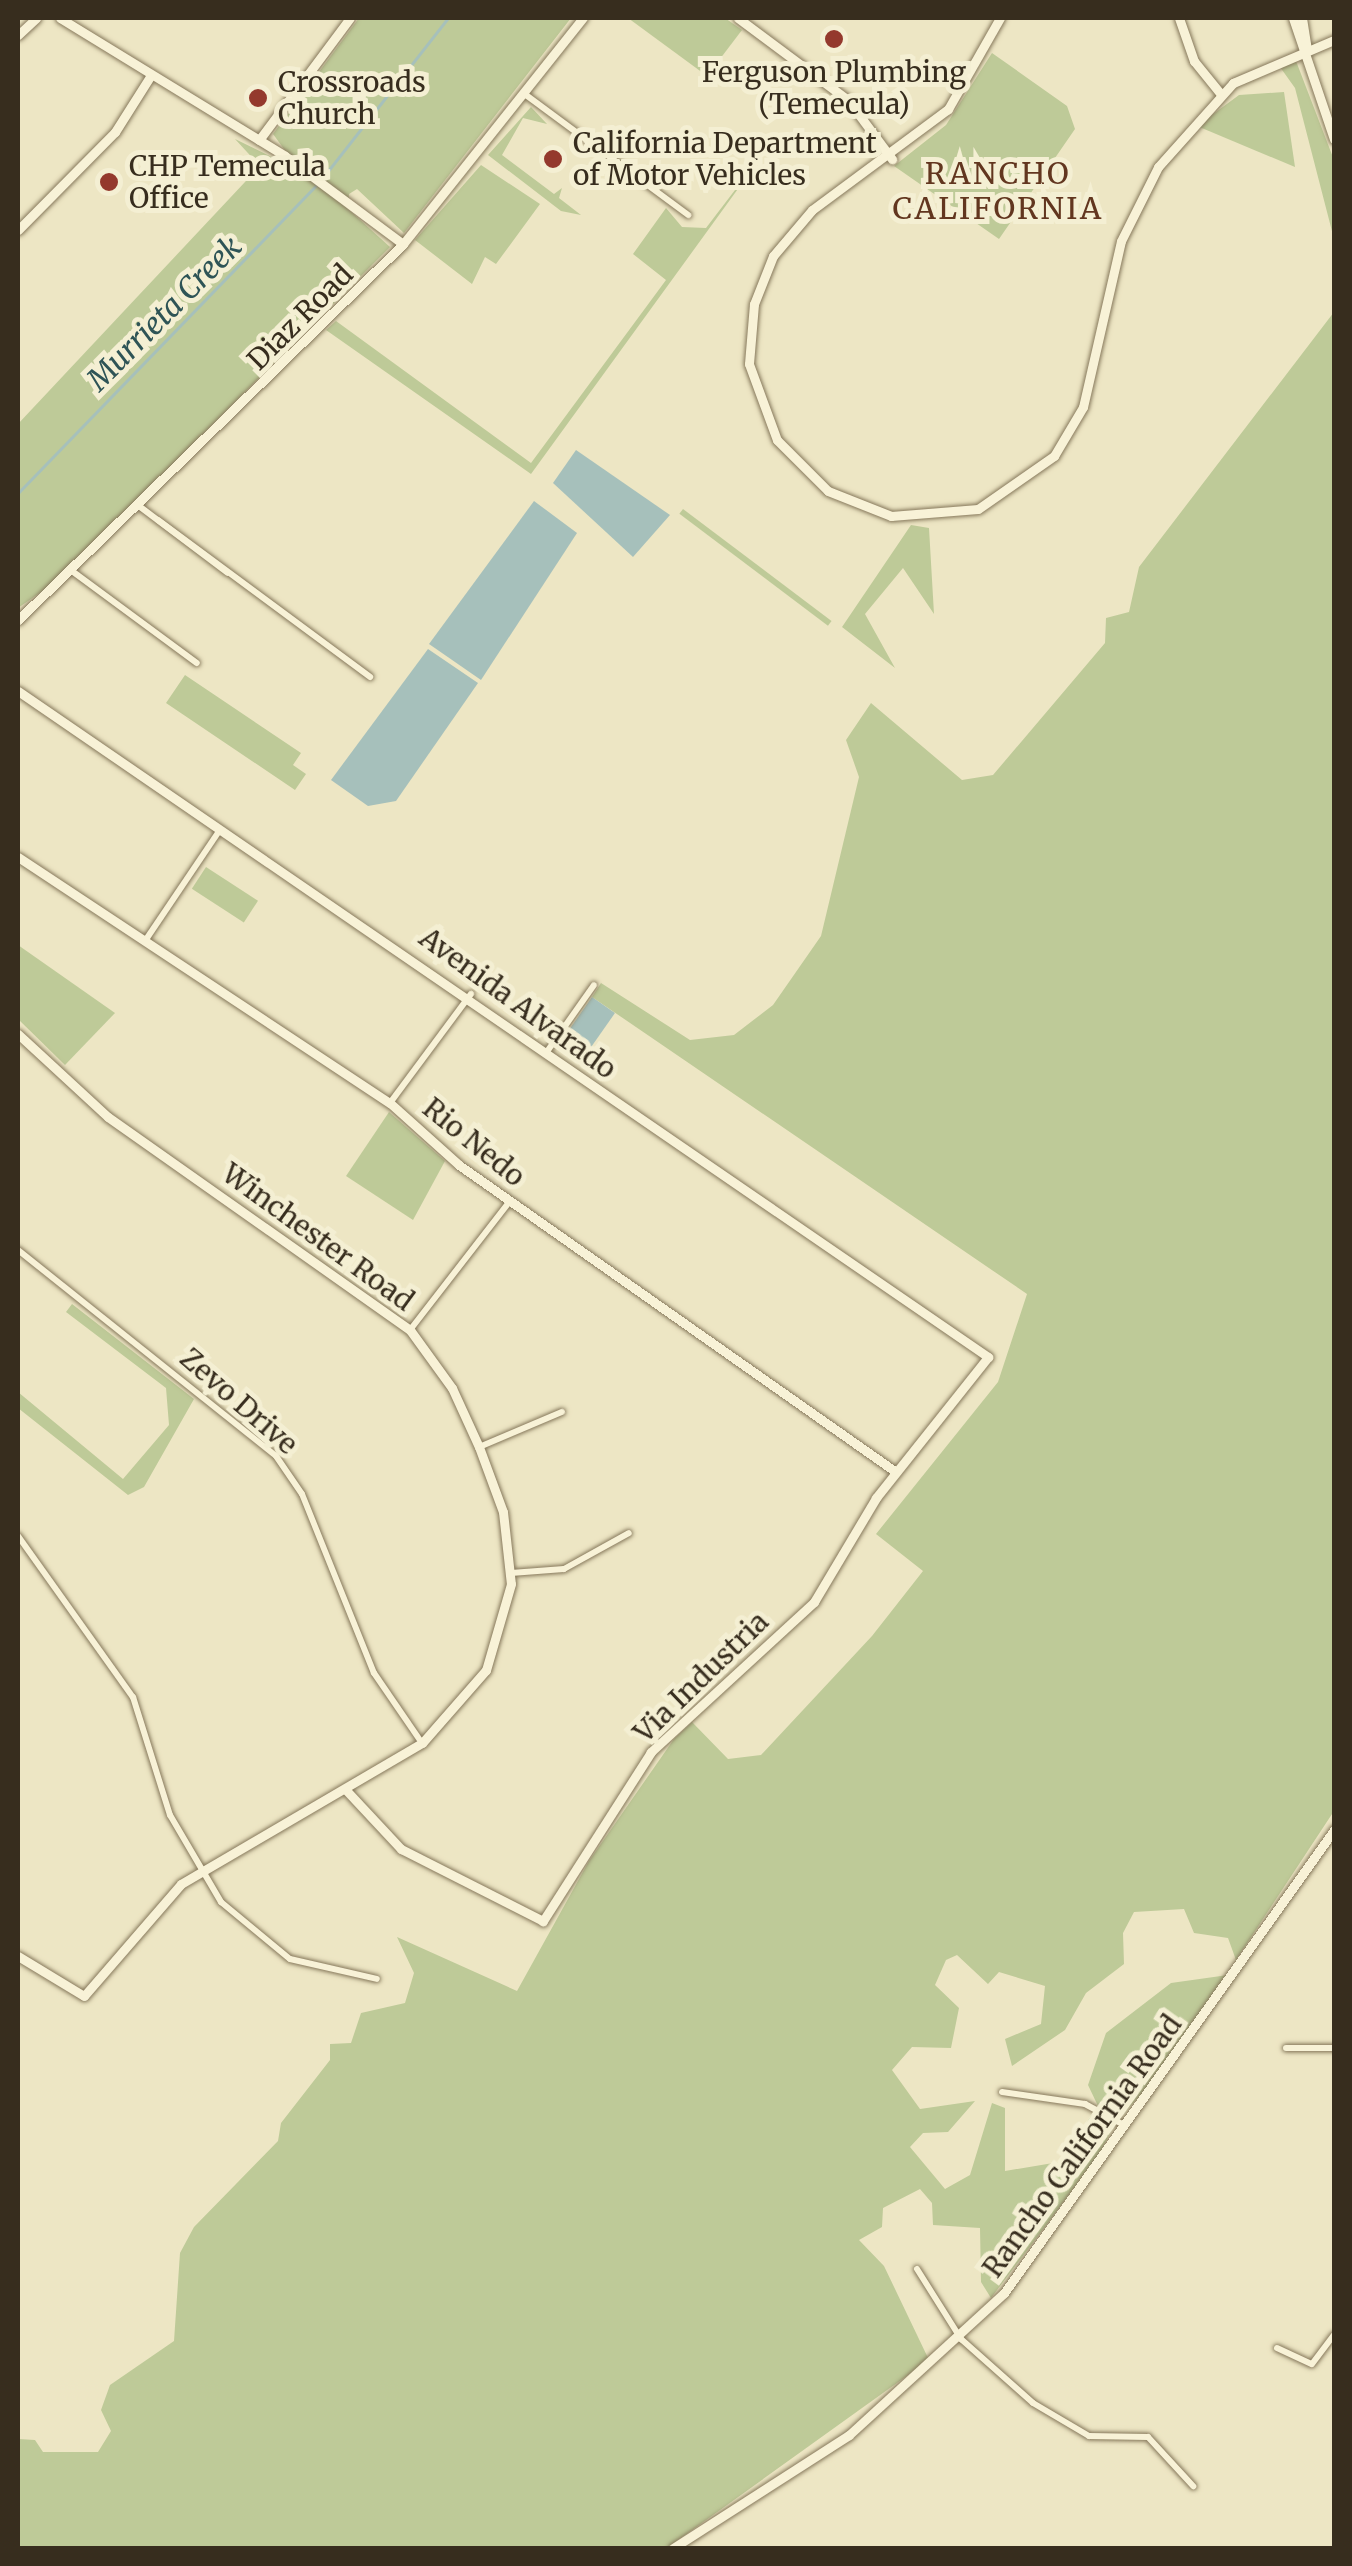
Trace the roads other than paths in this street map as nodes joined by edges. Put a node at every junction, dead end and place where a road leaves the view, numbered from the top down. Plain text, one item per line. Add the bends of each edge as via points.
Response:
1 (36, 18) edge
2 (60, 18) edge
3 (348, 18) edge
4 (583, 18) edge
5 (738, 18) edge
6 (1000, 18) edge
7 (1179, 18) edge
8 (1293, 18) edge
9 (1302, 18) edge
10 (18, 35) edge
11 (1334, 40) edge
12 (1307, 52) junction
13 (152, 76) junction
14 (1220, 93) junction
15 (526, 95) junction
16 (1334, 139) edge
17 (259, 140) junction
18 (892, 159) junction
19 (688, 214) dead end
20 (18, 230) edge
21 (404, 244) junction
22 (139, 506) junction
23 (72, 570) junction
24 (18, 620) edge
25 (197, 663) dead end
26 (370, 677) dead end
27 (18, 690) edge
28 (222, 826) junction
29 (18, 858) edge
30 (146, 941) junction
31 (594, 985) dead end
32 (472, 994) junction
33 (18, 1034) edge
34 (546, 1053) junction
35 (390, 1102) junction
36 (510, 1201) junction
37 (18, 1250) edge
38 (410, 1330) junction
39 (988, 1357) joint
40 (562, 1412) dead end
41 (478, 1447) junction
42 (896, 1472) junction
43 (629, 1533) dead end
44 (18, 1536) edge
45 (511, 1572) junction
46 (422, 1742) junction
47 (346, 1790) junction
48 (1334, 1830) edge
49 (201, 1872) junction
50 (18, 1956) edge
51 (378, 1979) dead end
52 (1286, 2048) dead end
53 (1334, 2048) edge
54 (1002, 2092) dead end
55 (1126, 2126) junction
56 (917, 2269) dead end
57 (1334, 2335) edge
58 (961, 2339) junction
59 (1277, 2348) dead end
60 (1193, 2486) dead end
61 (673, 2548) edge

1 - 10 street
2 - 13 street
3 - 17 street
4 - 15 street, Diaz Road
5 - 18 street via 848,100
6 - 18 street via 948,109
7 - 14 street via 1194,61
8 - 12 street
9 - 12 street
11 - 12 street
12 - 14 street
12 - 16 street
13 - 17 street
13 - 20 street via 115,132
14 - 18 street via 1137,203 1072,430 1021,486 956,514 891,516 828,491 777,440 752,376 754,304 773,256 812,210
15 - 19 street
15 - 21 street, Diaz Road
17 - 21 street
21 - 22 street, Diaz Road
22 - 23 street, Diaz Road
22 - 26 street
23 - 24 street, Diaz Road
23 - 25 street
27 - 28 street, Avenida Alvarado
28 - 30 street
28 - 32 street, Avenida Alvarado
29 - 30 street, Rio Nedo
30 - 35 street, Rio Nedo
31 - 34 street
32 - 34 street, Avenida Alvarado
32 - 35 street
33 - 38 street, Winchester Road via 108,1117
34 - 39 street, Avenida Alvarado
35 - 36 street, Rio Nedo
36 - 38 street
36 - 42 street, Rio Nedo
37 - 46 street, Zevo Drive via 276,1456 302,1494 374,1673
38 - 41 street, Winchester Road via 452,1388
39 - 42 street, Via Industria
40 - 41 street
41 - 45 street, Winchester Road via 504,1512
42 - 47 street, Via Industria via 814,1602 651,1752 543,1921 400,1849
43 - 45 street via 578,1564
44 - 49 street via 134,1698 167,1806
45 - 46 street, Winchester Road via 486,1670
46 - 47 street, Winchester Road
47 - 49 street, Winchester Road
48 - 55 street, Rancho California Road
49 - 50 street, Winchester Road via 149,1911 84,1996
49 - 51 street via 264,1943 324,1972
52 - 53 street
54 - 55 street via 1085,2104
55 - 58 street, Rancho California Road via 1049,2240
56 - 58 street
57 - 59 street via 1312,2364
58 - 60 street via 1078,2433 1165,2446
58 - 61 street, Rancho California Road via 849,2435

